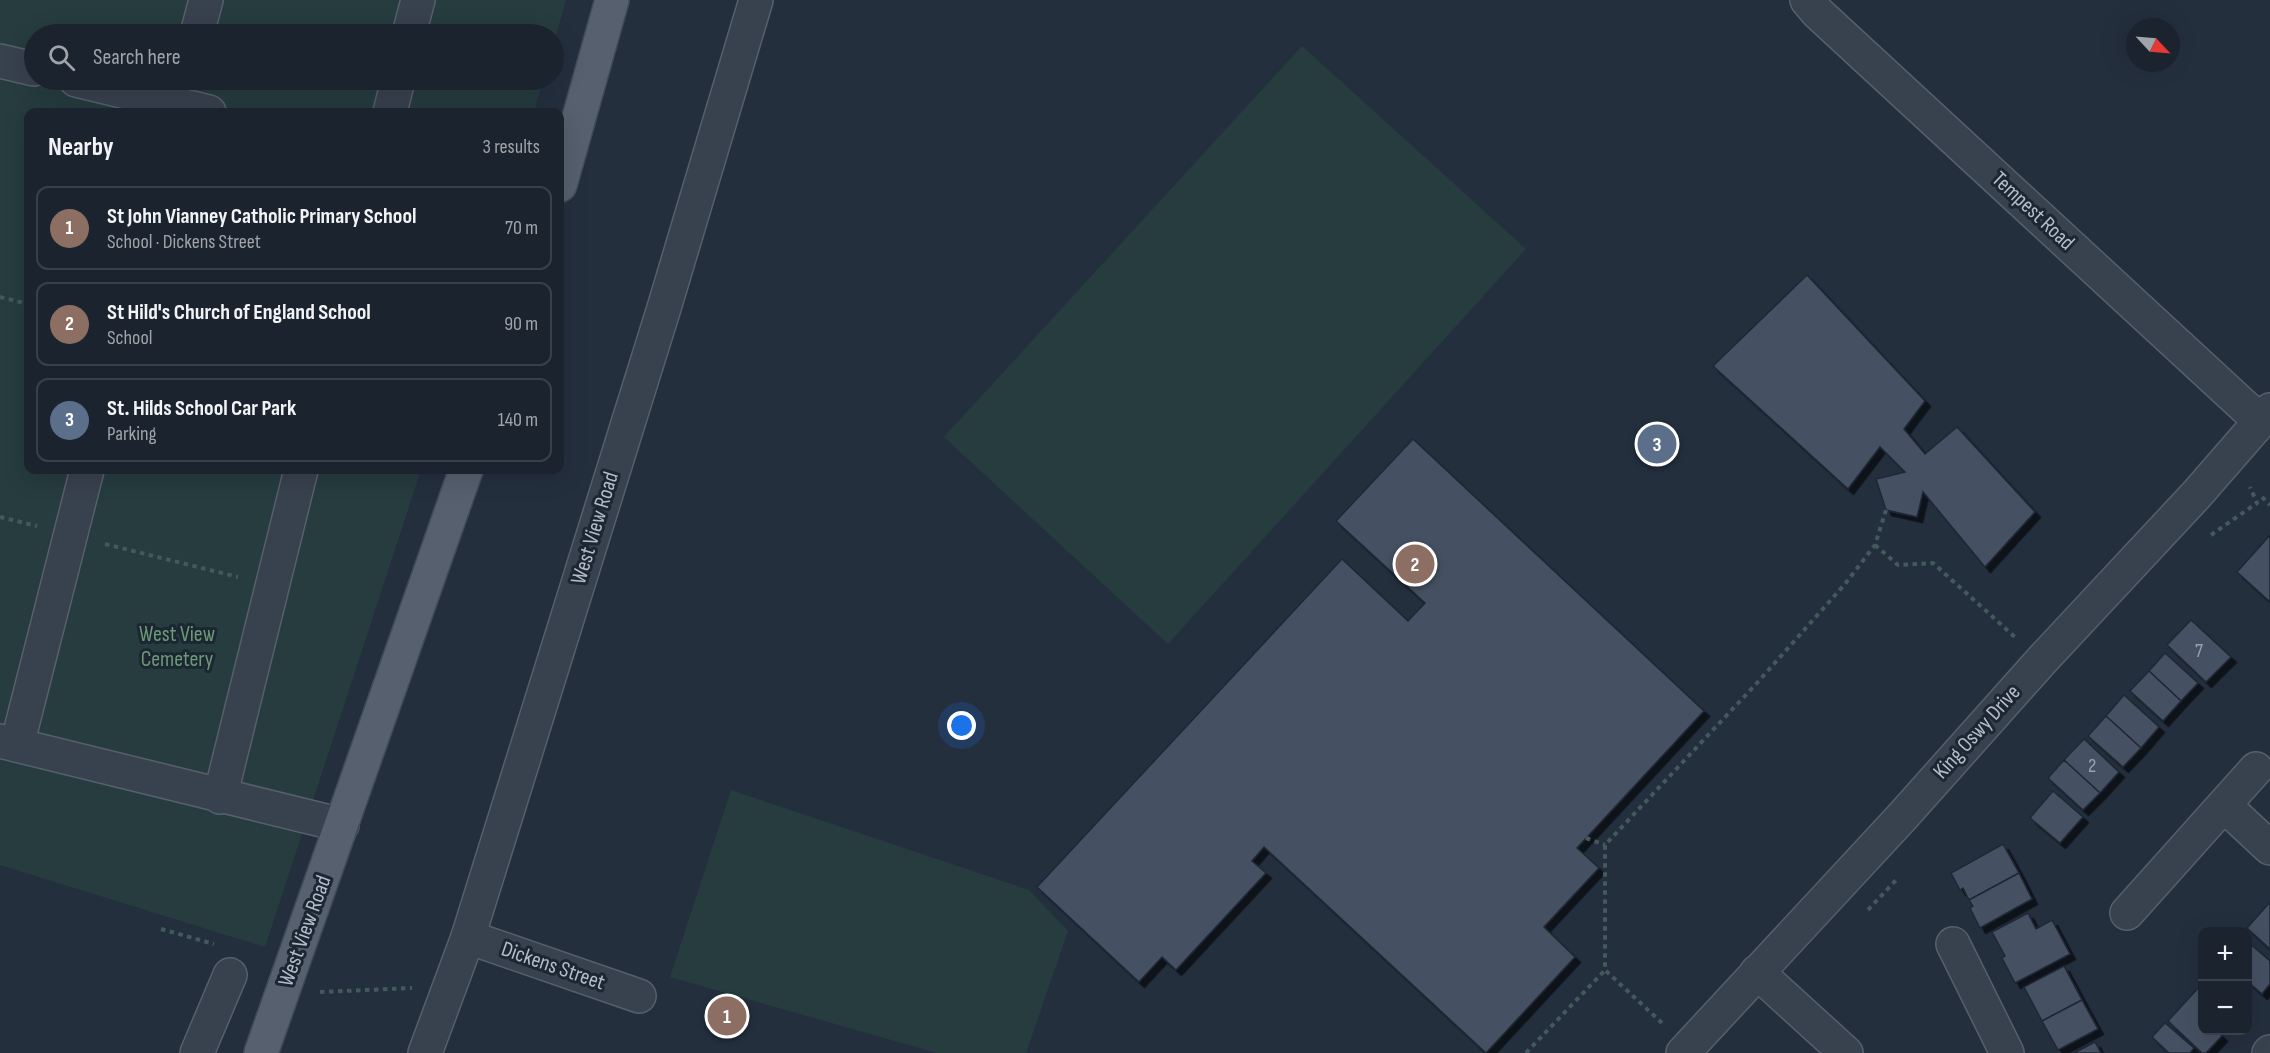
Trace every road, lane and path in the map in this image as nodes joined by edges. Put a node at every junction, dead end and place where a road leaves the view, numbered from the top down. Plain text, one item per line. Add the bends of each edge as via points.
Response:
1 (206, 0) edge
2 (418, 0) edge
3 (612, 0) edge
4 (756, 0) edge
5 (1807, 0) edge
6 (200, 24) edge
7 (412, 24) edge
8 (0, 61) edge
9 (24, 67) edge
10 (127, 90) edge
11 (396, 90) edge
12 (189, 102) edge
13 (391, 108) edge
14 (564, 171) edge
15 (0, 297) edge
16 (24, 303) edge
17 (2265, 415) edge
18 (86, 474) edge
19 (300, 474) edge
20 (465, 474) edge
21 (2262, 497) dead end
22 (2270, 505) edge
23 (1886, 510) dead end
24 (70, 535) junction
25 (1875, 545) junction
26 (272, 586) junction
27 (2018, 640) dead end
28 (8, 743) edge
29 (2256, 769) dead end
30 (220, 796) junction
31 (2224, 805) junction
32 (342, 825) junction
33 (1586, 838) dead end
34 (1605, 845) junction
35 (2270, 848) edge
36 (2127, 913) dead end
37 (468, 937) junction
38 (1953, 944) dead end
39 (1605, 970) junction
40 (1757, 972) junction
41 (230, 975) dead end
42 (419, 988) dead end
43 (310, 993) dead end
44 (639, 996) dead end
45 (1663, 1025) dead end
46 (197, 1053) edge
47 (261, 1053) edge
48 (425, 1053) edge
49 (1526, 1053) edge
50 (1683, 1053) edge
51 (1846, 1053) edge
52 (2007, 1053) edge

1 - 6 street
2 - 7 street
3 - 14 main road
4 - 37 street, West View Road
5 - 17 street, Tempest Road
8 - 9 street
10 - 12 street
11 - 13 street
15 - 16 path
17 - 40 street, King Oswy Drive
18 - 24 street
19 - 26 street
20 - 32 main road, West View Road
21 - 22 path
23 - 25 path
24 - 26 path
24 - 28 street
25 - 27 path via 1898,565 1933,563
25 - 34 path via 1757,683
26 - 30 street
28 - 30 street
29 - 31 street
30 - 32 street
31 - 35 street
31 - 36 street
32 - 47 main road, West View Road
33 - 34 path
34 - 39 path
37 - 44 street, Dickens Street
37 - 48 street, West View Road
38 - 52 street
39 - 45 path
39 - 49 path
40 - 50 street, King Oswy Drive
40 - 51 street
41 - 46 street
42 - 43 path

